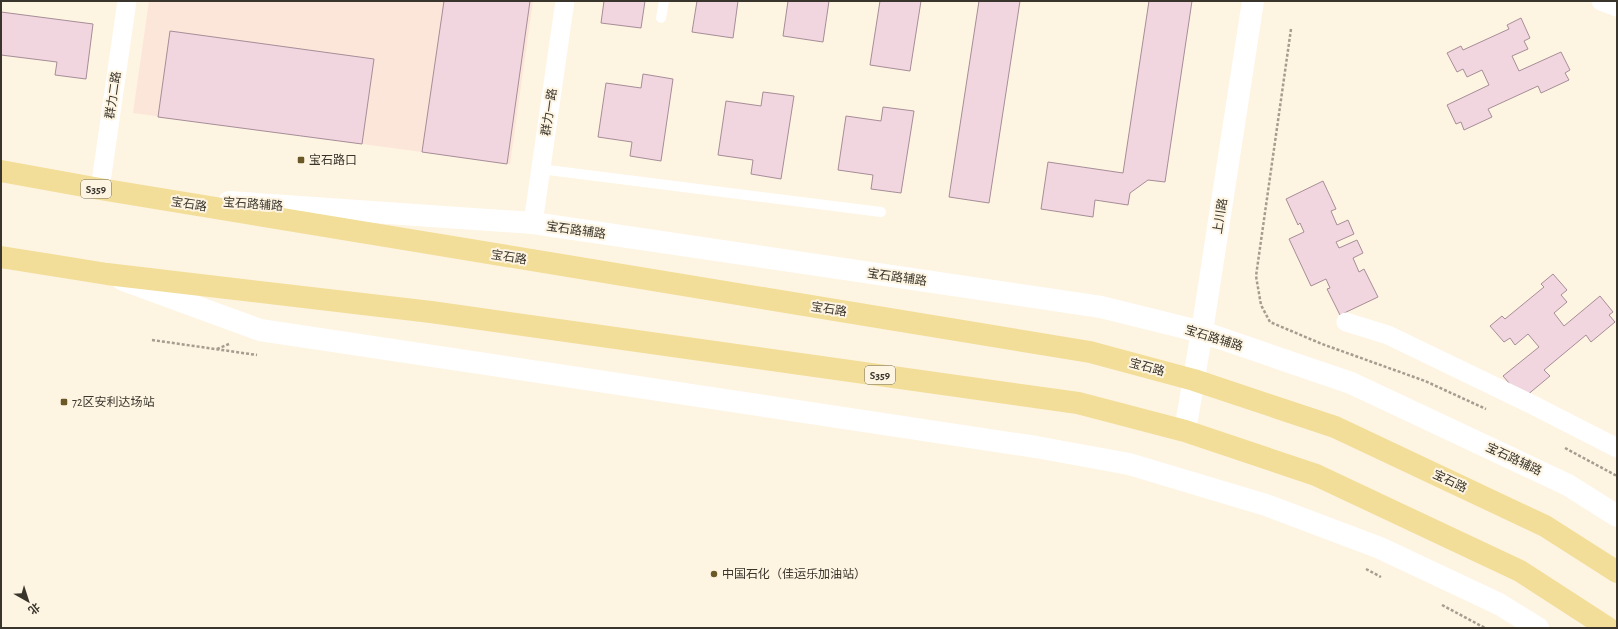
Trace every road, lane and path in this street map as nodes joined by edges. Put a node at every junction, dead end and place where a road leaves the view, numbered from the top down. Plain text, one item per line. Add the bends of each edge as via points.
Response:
1 (127, 1) edge
2 (565, 1) edge
3 (664, 1) edge
4 (1253, 1) edge
5 (1601, 1) edge
6 (1617, 7) edge
7 (661, 18) dead end
8 (1291, 28) dead end
9 (540, 169) junction
10 (1, 171) edge
11 (100, 189) junction
12 (136, 195) junction
13 (881, 212) dead end
14 (533, 223) junction
15 (8, 260) edge
16 (107, 274) junction
17 (1346, 322) dead end
18 (1202, 332) junction
19 (1194, 380) junction
20 (1490, 410) dead end
21 (1185, 431) junction
22 (1558, 444) dead end
23 (1617, 448) edge
24 (1617, 476) edge
25 (1617, 516) edge
26 (1363, 568) dead end
27 (1617, 572) edge
28 (1383, 578) dead end
29 (1438, 603) dead end
30 (1485, 628) edge
31 (1538, 628) edge
32 (1608, 628) edge

1 - 11 street, 群力二路
2 - 9 street, 群力一路
3 - 7 lane
4 - 18 main road, 上川路
5 - 6 street
8 - 20 path via 1256,276 1261,305 1270,322 1322,344 1425,381
9 - 13 lane
9 - 14 street, 群力一路
10 - 11 main road, 宝石路 / S359
11 - 12 main road, 宝石路 / S359
12 - 14 main road, 宝石路辅路
12 - 19 main road, 宝石路 / S359 via 1090,352
14 - 18 main road, 宝石路辅路 via 1101,307
15 - 16 main road, S359
16 - 21 main road, S359 via 431,312 1078,403
16 - 31 main road via 260,330 1036,447 1129,464 1266,505 1380,548 1499,604
17 - 23 street via 1388,335
18 - 19 main road, 上川路
18 - 25 main road, 宝石路辅路 via 1351,383 1568,485
19 - 21 main road, 上川路
19 - 27 main road, 宝石路 / S359 via 1335,427 1545,526
21 - 32 main road, S359 via 1316,475 1520,571
22 - 24 path
26 - 28 path
29 - 30 path

